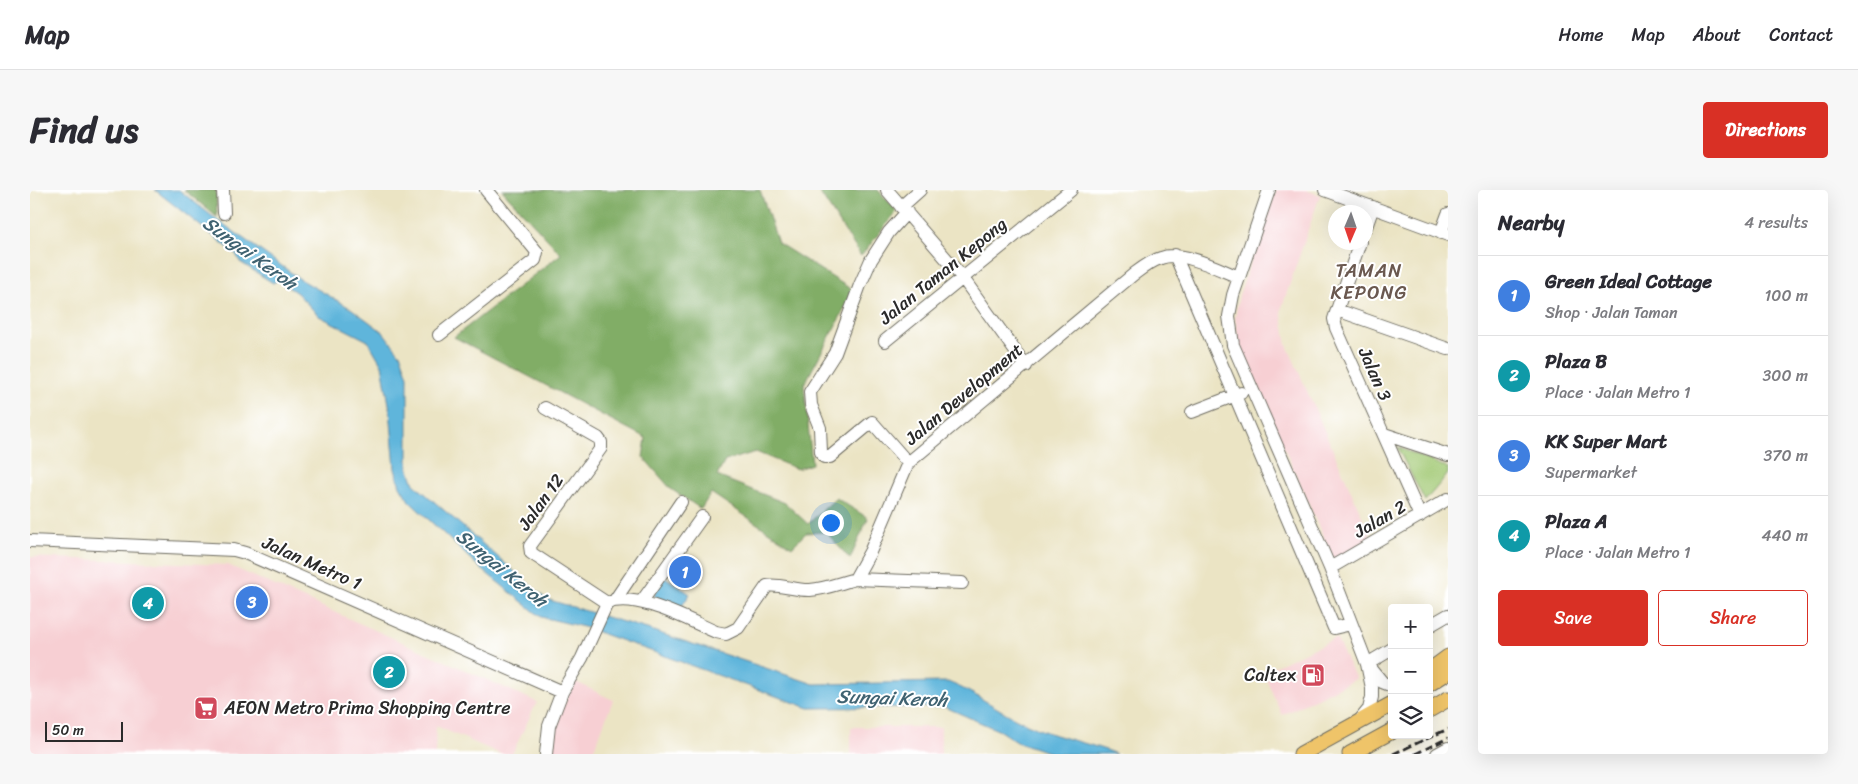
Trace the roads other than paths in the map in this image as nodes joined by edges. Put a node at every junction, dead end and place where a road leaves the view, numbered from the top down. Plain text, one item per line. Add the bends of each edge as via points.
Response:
1 (223, 190) edge
2 (486, 190) edge
3 (887, 190) edge
4 (920, 190) edge
5 (1071, 190) edge
6 (1269, 190) edge
7 (1325, 190) edge
8 (1338, 192) edge
9 (1353, 195) edge
10 (1370, 205) edge
11 (1373, 207) edge
12 (904, 209) junction
13 (224, 214) dead end
14 (1448, 214) edge
15 (1445, 234) edge
16 (1357, 250) edge
17 (1175, 255) junction
18 (962, 277) junction
19 (1239, 277) junction
20 (1337, 310) junction
21 (439, 335) dead end
22 (885, 341) dead end
23 (1448, 349) edge
24 (1026, 366) junction
25 (1252, 389) junction
26 (1235, 395) junction
27 (544, 408) dead end
28 (1192, 412) dead end
29 (1384, 434) junction
30 (1448, 456) edge
31 (908, 463) junction
32 (1448, 499) edge
33 (681, 502) dead end
34 (1420, 516) junction
35 (702, 517) dead end
36 (30, 541) edge
37 (1330, 568) junction
38 (855, 579) junction
39 (962, 583) dead end
40 (642, 602) junction
41 (608, 604) junction
42 (1448, 615) edge
43 (1351, 624) junction
44 (1433, 624) edge
45 (1388, 651) edge
46 (1448, 657) edge
47 (1367, 664) junction
48 (1433, 668) edge
49 (1448, 672) edge
50 (1433, 681) edge
51 (1388, 684) edge
52 (562, 692) junction
53 (1448, 698) edge
54 (1388, 701) edge
55 (1448, 703) edge
56 (1388, 706) edge
57 (1433, 708) edge
58 (1433, 709) edge
59 (1357, 723) junction
60 (1388, 734) edge
61 (1448, 748) edge
62 (546, 754) edge
63 (1301, 754) edge
64 (1350, 754) edge
65 (1437, 754) edge

1 - 13 street
2 - 21 street via 538,252 535,260
3 - 12 street
4 - 12 street
5 - 18 street, Jalan Taman Kepong
6 - 19 street
7 - 8 street
8 - 9 street
9 - 10 street
11 - 15 street
12 - 18 street
12 - 31 street via 871,260 835,353 810,392 810,405 820,428 820,452 824,457 830,457 872,422
14 - 15 street
16 - 20 street, Jalan 3
17 - 19 street
17 - 24 street, Jalan Development via 1162,257 1134,274
17 - 26 street
18 - 22 street, Jalan Taman Kepong
18 - 24 street
19 - 25 street via 1229,316 1230,330
20 - 23 street
20 - 29 street, Jalan 3 via 1336,328
24 - 31 street, Jalan Development
25 - 26 street
25 - 37 street
26 - 28 street
26 - 43 street via 1334,628
27 - 41 street, Jalan 12 via 598,438 601,448 530,546 531,553
29 - 30 street
29 - 34 street, Jalan 3
31 - 38 street, Jalan Development
32 - 34 street, Jalan 2
33 - 41 street
34 - 37 street, Jalan 2
35 - 40 street
36 - 52 street, Jalan Metro 1 via 245,552
37 - 43 street
38 - 39 street
38 - 40 street via 808,590 767,586 738,628 726,634
40 - 41 street
41 - 52 street
42 - 44 street
43 - 47 street
45 - 47 street
46 - 48 main road
47 - 51 street
47 - 59 street via 1372,697 1369,709
49 - 50 main road
52 - 62 street via 549,726
53 - 57 main road
54 - 59 main road
55 - 58 main road
56 - 59 main road
59 - 63 main road
60 - 64 main road
61 - 65 street

